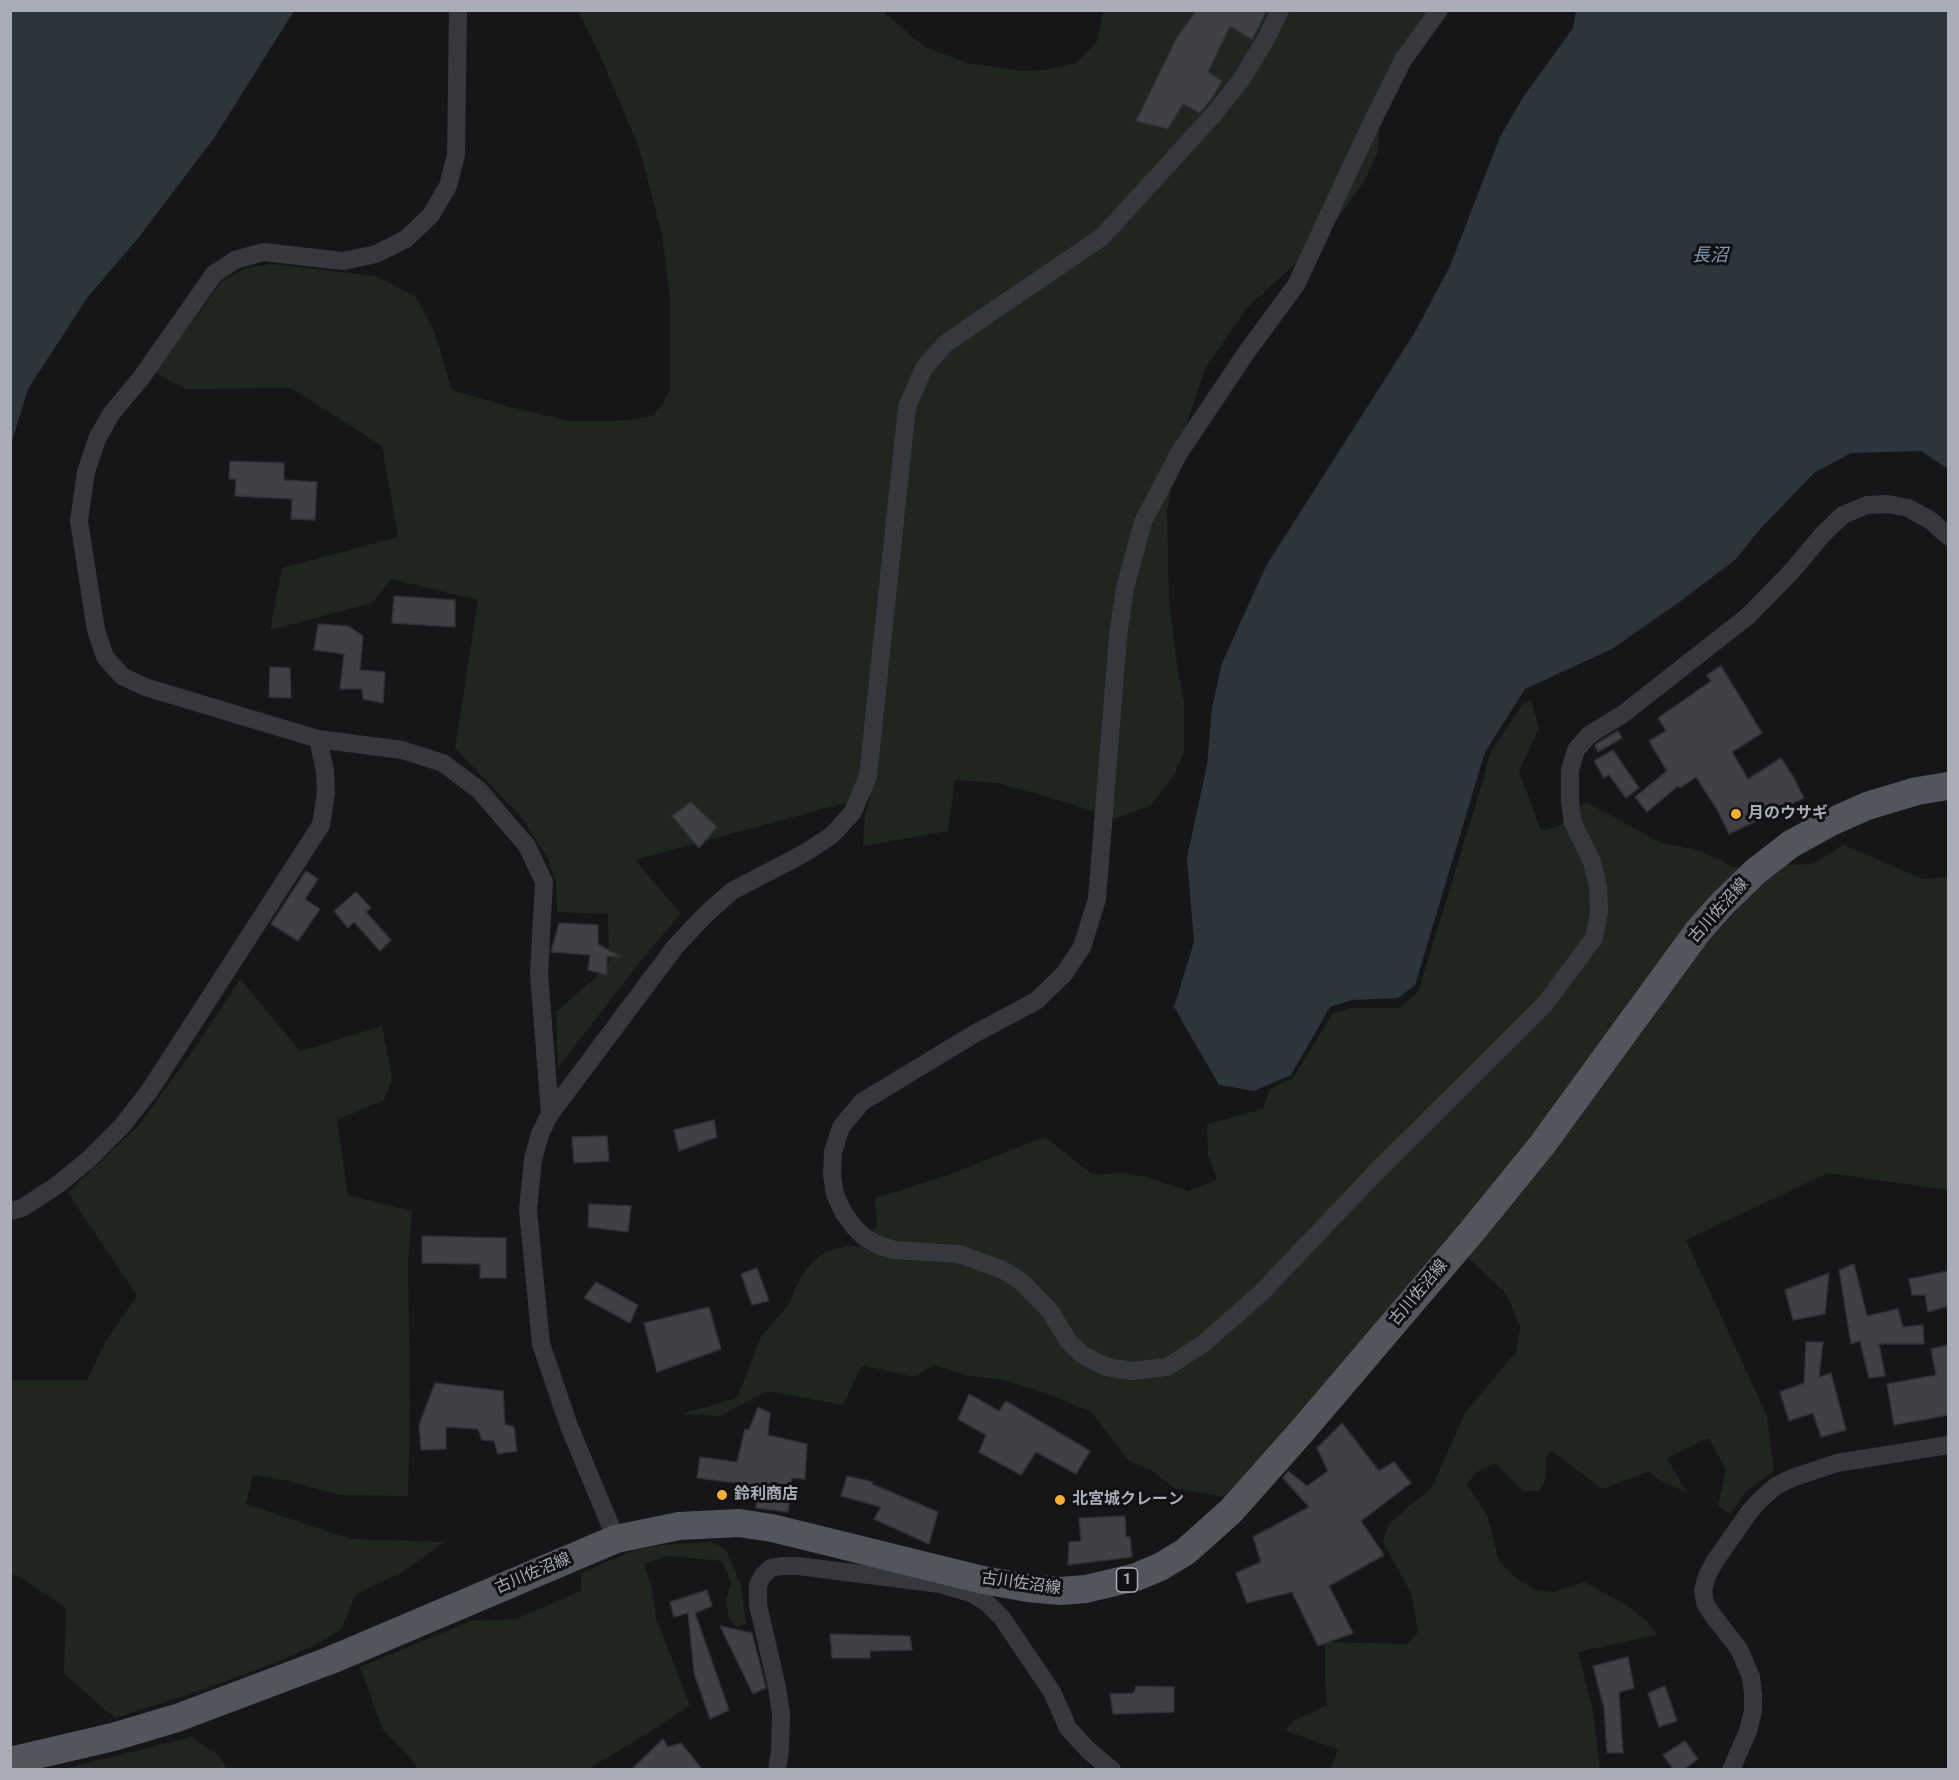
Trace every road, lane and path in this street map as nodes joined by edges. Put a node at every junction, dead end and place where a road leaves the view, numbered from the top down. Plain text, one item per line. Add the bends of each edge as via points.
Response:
1 (458, 10) edge
2 (1280, 10) edge
3 (1439, 10) edge
4 (1948, 536) edge
5 (318, 739) junction
6 (1948, 786) edge
7 (550, 1114) junction
8 (10, 1211) edge
9 (1948, 1445) edge
10 (616, 1539) junction
11 (943, 1577) junction
12 (10, 1761) edge
13 (777, 1770) edge
14 (1112, 1770) edge
15 (1731, 1770) edge

1 - 5 street via 456,154 448,186 431,215 406,239 376,254 343,261 264,252 235,260 214,274 111,414 86,472 79,521 96,630 105,657 122,676 145,687
2 - 7 street via 1241,80 1102,237 946,343 924,368 907,407 868,776 853,812 832,835 732,891 705,915 675,946
3 - 4 street via 1404,60 1296,285 1179,453 1143,522 1125,588 1118,636 1097,899 1082,946 1064,974 1036,1001 862,1102 842,1127 832,1175 835,1194 854,1227 880,1246 959,1254 1003,1270 1022,1282 1050,1311 1081,1354 1106,1368 1132,1371 1167,1367 1185,1356 1261,1293 1545,1004 1594,938 1598,886 1592,862 1573,823 1570,802 1570,770 1576,750 1589,735 1623,714 1748,616 1843,515 1867,505 1888,504 1908,508
5 - 7 street via 402,750 443,763 478,790 528,846 544,882 539,973
5 - 8 street via 326,793 321,825 156,1080 122,1126 88,1160 22,1208
6 - 11 main road, 古川佐沼線 / 1 via 1867,806 1831,822 1791,844 1722,904 1691,940 1542,1145 1473,1230 1231,1511 1185,1552 1136,1578 1086,1589 1060,1591
7 - 10 street via 532,1159 528,1210 541,1344 569,1426
9 - 15 street via 1837,1463 1791,1478 1776,1486 1750,1511 1715,1562 1703,1590 1705,1603 1739,1649 1751,1677 1753,1694 1748,1731
10 - 11 main road, 古川佐沼線 / 1 via 679,1526 739,1523 806,1535
10 - 12 main road, 古川佐沼線 / 1 via 243,1695 113,1737
11 - 13 street via 798,1566 771,1568 763,1575 758,1585 758,1605 781,1714
11 - 14 street via 986,1602 1002,1617 1052,1692 1068,1728

